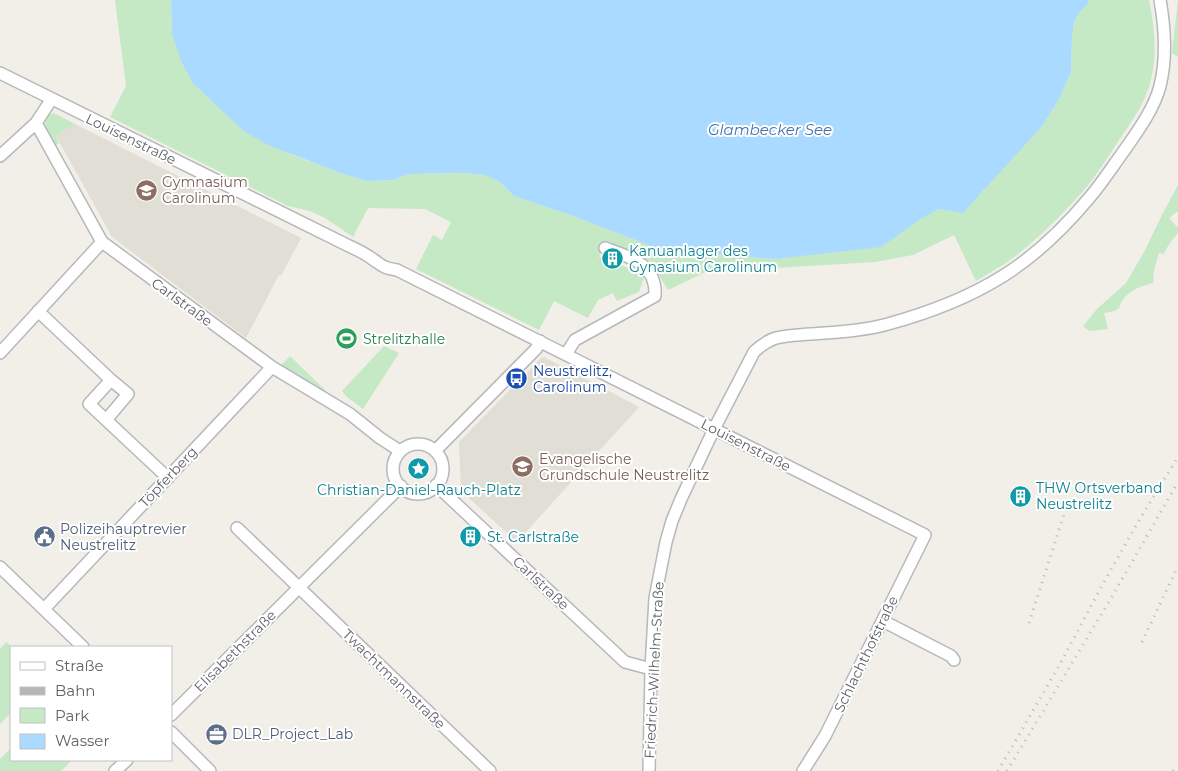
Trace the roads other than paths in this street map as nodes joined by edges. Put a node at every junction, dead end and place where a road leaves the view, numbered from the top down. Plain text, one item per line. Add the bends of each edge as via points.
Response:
1 (1160, 0) edge
2 (0, 73) edge
3 (51, 100) junction
4 (36, 123) junction
5 (0, 156) edge
6 (102, 242) junction
7 (605, 248) dead end
8 (38, 311) junction
9 (540, 341) junction
10 (0, 353) edge
11 (566, 354) junction
12 (272, 367) junction
13 (111, 380) junction
14 (106, 420) junction
15 (714, 429) junction
16 (400, 451) junction
17 (435, 451) junction
18 (168, 478) junction
19 (401, 486) junction
20 (436, 486) junction
21 (237, 528) dead end
22 (925, 535) joint
23 (0, 567) edge
24 (298, 587) junction
25 (44, 609) junction
26 (883, 621) junction
27 (82, 646) edge
28 (954, 660) dead end
29 (651, 669) junction
30 (172, 714) edge
31 (172, 733) edge
32 (126, 761) edge
33 (115, 771) edge
34 (210, 771) edge
35 (490, 771) edge
36 (649, 771) edge
37 (803, 771) edge

1 - 15 street, Friedrich-Wilhelm-Straße via 1164,56 1156,98 1132,139 1090,198 1054,234 1002,276 963,297 925,312 885,324 776,338 760,346 749,360
2 - 3 street, Louisenstraße
3 - 4 street
3 - 9 street, Louisenstraße via 370,257 381,259
4 - 5 street
4 - 6 street, Carlstraße
6 - 8 street
6 - 12 street, Carlstraße
7 - 11 street via 645,267 656,286 655,296 575,340
8 - 10 street
8 - 13 street
9 - 11 street, Louisenstraße
9 - 17 street via 536,349
11 - 15 street, Louisenstraße
12 - 16 street, Carlstraße via 350,414
12 - 18 street, Töpferberg
13 - 14 street via 90,404
13 - 14 street via 128,394
14 - 18 street
15 - 22 street, Louisenstraße
15 - 29 street, Friedrich-Wilhelm-Straße via 681,499 666,542 656,598
16 - 17 street via 422,444
16 - 19 street via 394,473
17 - 20 street via 440,457 443,472
18 - 25 street, Töpferberg
19 - 20 street via 415,493 423,493
19 - 24 street, Elisabethstraße
20 - 29 street, Carlstraße via 625,662
21 - 24 street
22 - 26 street, Schlachthofstraße
23 - 25 street
24 - 30 street, Elisabethstraße
24 - 35 street, Twachtmannstraße
25 - 27 street
26 - 28 street
26 - 37 street, Schlachthofstraße via 825,736
29 - 36 street, Friedrich-Wilhelm-Straße
31 - 34 street
32 - 33 street

